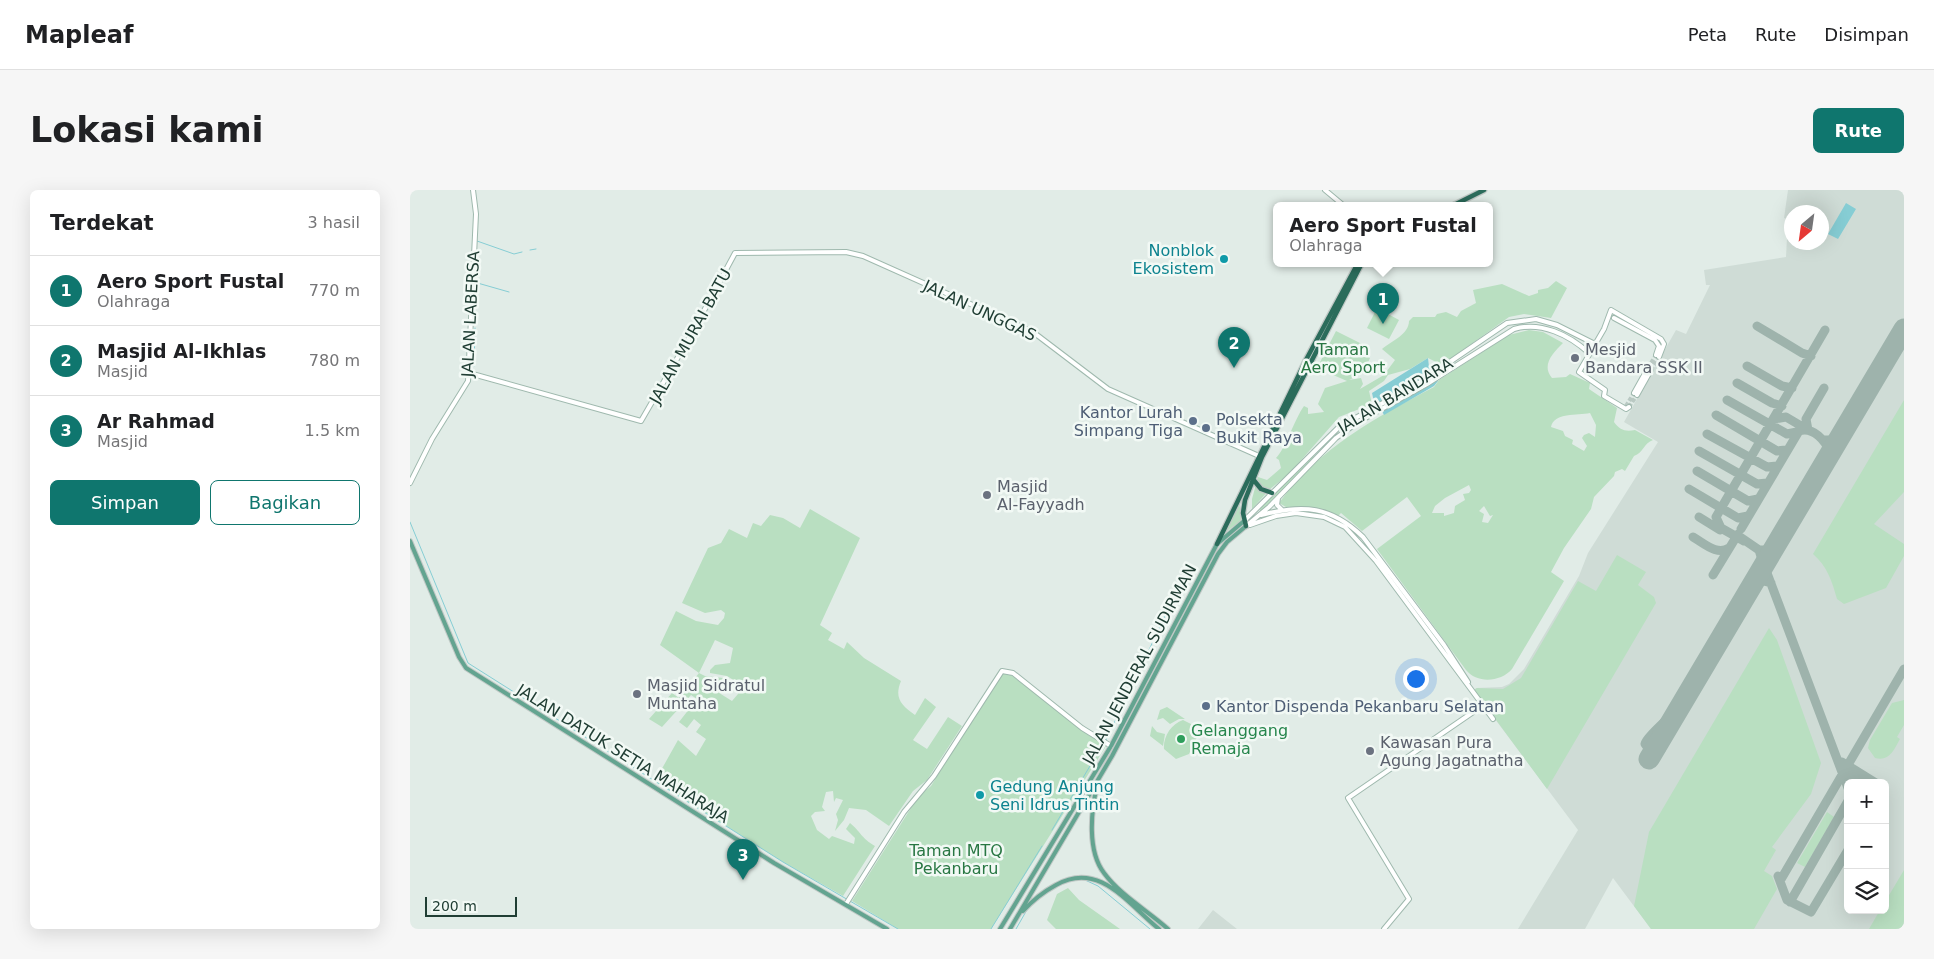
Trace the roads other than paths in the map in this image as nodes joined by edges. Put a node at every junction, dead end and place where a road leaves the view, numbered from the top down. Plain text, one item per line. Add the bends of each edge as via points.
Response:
1 (473, 190) edge
2 (1325, 190) edge
3 (1484, 190) edge
4 (1489, 190) edge
5 (1339, 202) edge
6 (1460, 202) edge
7 (1467, 202) edge
8 (735, 253) joint
9 (1358, 267) edge
10 (1620, 316) junction
11 (1614, 318) junction
12 (1607, 320) junction
13 (1595, 344) junction
14 (1475, 345) junction
15 (1480, 351) junction
16 (1589, 353) junction
17 (1649, 369) tunnel mouth
18 (472, 373) junction
19 (1635, 394) tunnel mouth
20 (1627, 407) dead end
21 (1265, 446) junction
22 (1318, 447) junction
23 (1322, 451) junction
24 (1258, 456) junction
25 (1252, 478) junction
26 (410, 483) edge
27 (1272, 493) junction
28 (1278, 498) junction
29 (1282, 510) junction
30 (1260, 516) junction
31 (1245, 524) junction
32 (410, 541) edge
33 (1217, 544) junction
34 (1387, 573) junction
35 (1171, 630) junction
36 (1178, 634) junction
37 (1470, 689) junction
38 (1482, 706) junction
39 (1493, 719) dead end
40 (1111, 746) junction
41 (1099, 779) junction
42 (1056, 837) junction
43 (1063, 841) junction
44 (1051, 846) junction
45 (1057, 850) junction
46 (848, 901) junction
47 (1014, 922) junction
48 (887, 929) edge
49 (1000, 929) edge
50 (1010, 929) edge
51 (1159, 929) edge
52 (1168, 929) edge
53 (1384, 929) edge

1 - 18 street, JALAN LABERSA via 476,219
2 - 5 street
3 - 6 highway
4 - 7 highway
8 - 18 street, JALAN MURAI BATU via 641,421
8 - 24 street, JALAN UNGGAS via 840,252 863,256 1033,332 1108,390
9 - 21 highway
10 - 11 street
10 - 11 street via 1661,339 1664,344 1657,356 1655,340
10 - 12 street via 1611,310
11 - 12 street
12 - 13 street
13 - 14 street, JALAN BANDARA via 1546,321 1525,319 1507,323
13 - 16 street
14 - 15 street
14 - 22 street, JALAN BANDARA via 1416,385 1339,427
15 - 16 street, JALAN BANDARA via 1504,334 1526,325 1546,328
15 - 23 street, JALAN BANDARA via 1358,422
16 - 20 street via 1579,372 1605,390 1604,396
17 - 19 street
18 - 26 street, JALAN LABERSA via 432,438
21 - 24 highway
21 - 25 highway
22 - 23 street
22 - 27 street, JALAN BANDARA
23 - 28 street, JALAN BANDARA
24 - 33 highway
25 - 27 highway via 1261,489
25 - 31 highway via 1244,500
27 - 31 street, JALAN BANDARA
28 - 29 street via 1277,505
28 - 30 street, JALAN BANDARA
29 - 30 street
29 - 34 street via 1318,510 1339,518 1363,537
30 - 31 street
31 - 33 main road, JALAN JENDERAL SUDIRMAN
31 - 34 street via 1296,513 1324,516 1352,533
31 - 36 main road, JALAN JENDERAL SUDIRMAN via 1221,549
32 - 46 main road, JALAN DATUK SETIA MAHARAJA via 466,668 766,858
33 - 35 main road, JALAN JENDERAL SUDIRMAN
34 - 37 street
34 - 37 street via 1463,672
35 - 36 main road
35 - 40 main road, JALAN JENDERAL SUDIRMAN
36 - 41 main road, JALAN JENDERAL SUDIRMAN
37 - 38 street
38 - 39 street
38 - 53 street via 1348,798 1410,899
40 - 42 main road, JALAN JENDERAL SUDIRMAN
40 - 46 street via 1082,728 1013,673 1002,671 934,776 904,812
41 - 43 main road, JALAN JENDERAL SUDIRMAN
41 - 52 main road via 1093,837 1100,867 1111,881
42 - 43 main road
42 - 44 main road, JALAN JENDERAL SUDIRMAN
43 - 45 main road, JALAN JENDERAL SUDIRMAN
44 - 45 main road
44 - 49 main road, JALAN JENDERAL SUDIRMAN
45 - 47 main road, JALAN JENDERAL SUDIRMAN
46 - 48 main road, JALAN DATUK SETIA MAHARAJA
47 - 50 main road, JALAN JENDERAL SUDIRMAN
47 - 51 main road via 1033,900 1050,888 1066,879 1086,876 1107,884

